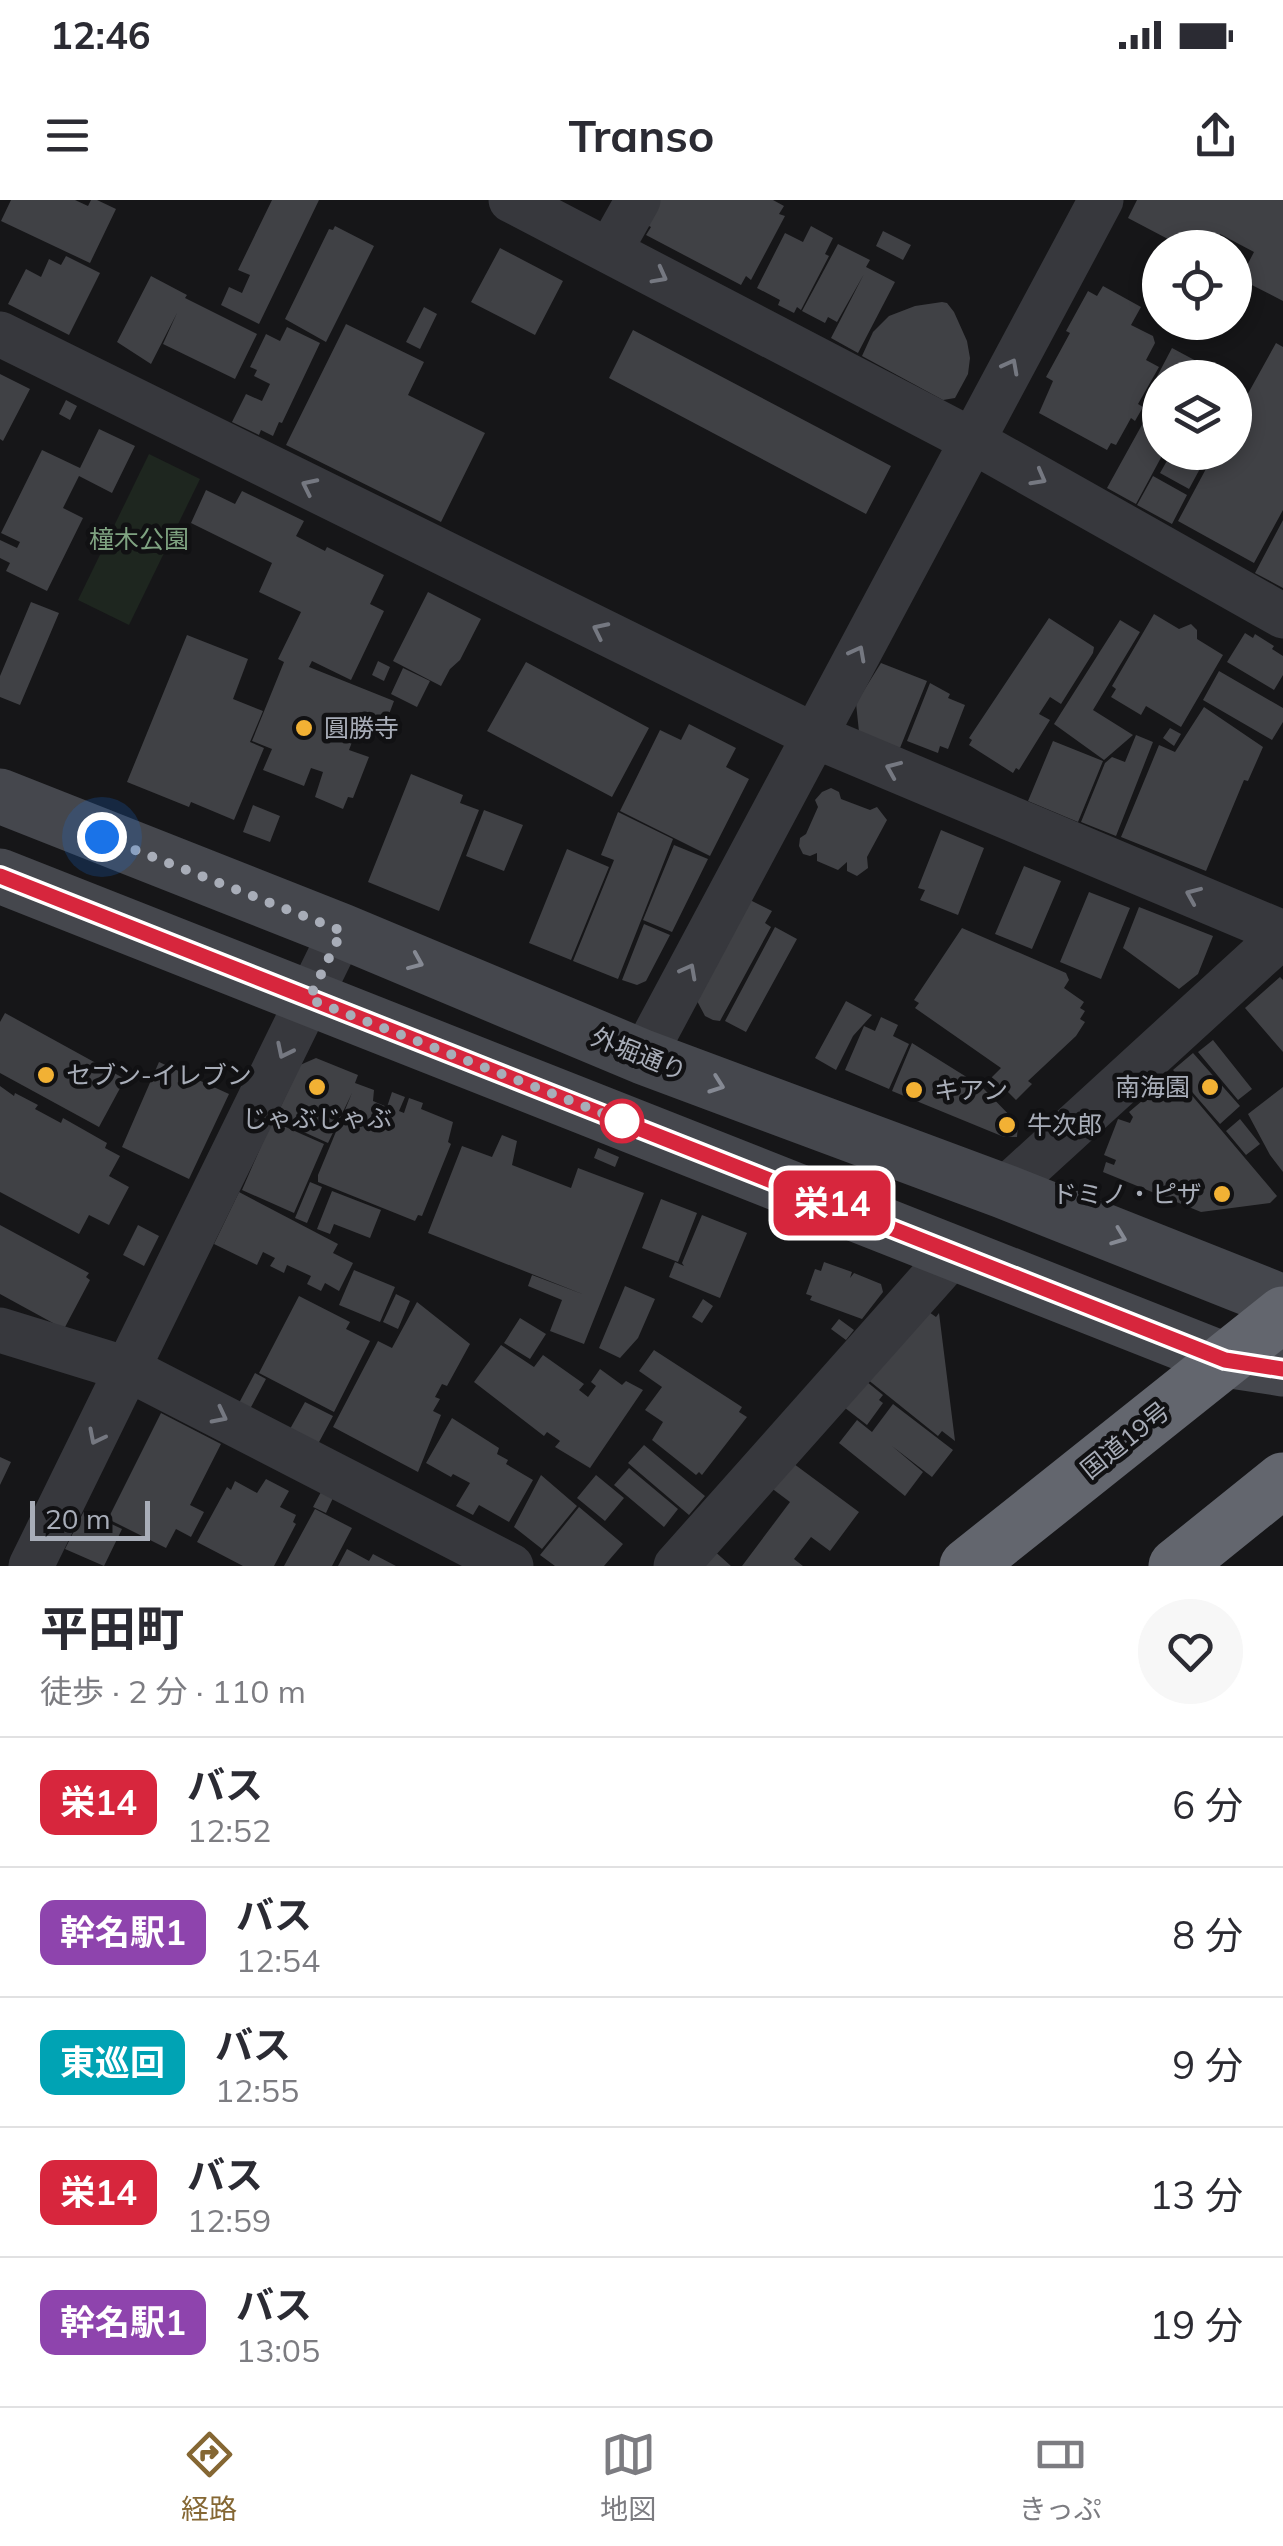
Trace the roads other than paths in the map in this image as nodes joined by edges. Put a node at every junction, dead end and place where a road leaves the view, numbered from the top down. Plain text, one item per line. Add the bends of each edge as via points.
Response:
1 (511, 200) edge
2 (638, 200) edge
3 (1101, 200) edge
4 (610, 250) junction
5 (0, 334) edge
6 (971, 440) junction
7 (1283, 616) edge
8 (815, 736) junction
9 (0, 796) edge
10 (0, 876) edge
11 (342, 931) junction
12 (1283, 934) edge
13 (309, 999) junction
14 (643, 1057) junction
15 (1002, 1191) junction
16 (956, 1251) junction
17 (1283, 1302) edge
18 (1283, 1314) edge
19 (0, 1330) edge
20 (1225, 1360) junction
21 (130, 1370) junction
22 (1283, 1370) edge
23 (1283, 1480) edge
24 (31, 1566) edge
25 (512, 1566) edge
26 (676, 1566) edge
27 (967, 1566) edge
28 (1176, 1566) edge

1 - 4 street
2 - 4 street
6 -> 3 street
4 -> 6 street
8 -> 5 street
6 -> 7 street
8 -> 6 street
12 -> 8 street
14 -> 8 street
9 - 11 street, 外堀通り
10 - 13 street
11 - 13 street
11 -> 14 street, 外堀通り
12 - 15 street
13 - 16 street
13 -> 21 street
14 -> 15 street, 外堀通り
15 -> 17 street, 外堀通り
16 - 20 street
16 - 26 street
18 - 20 highway, 国道19号
19 - 21 street
20 - 22 street
20 - 27 highway, 国道19号
21 -> 24 street
21 -> 25 street
23 - 28 highway

